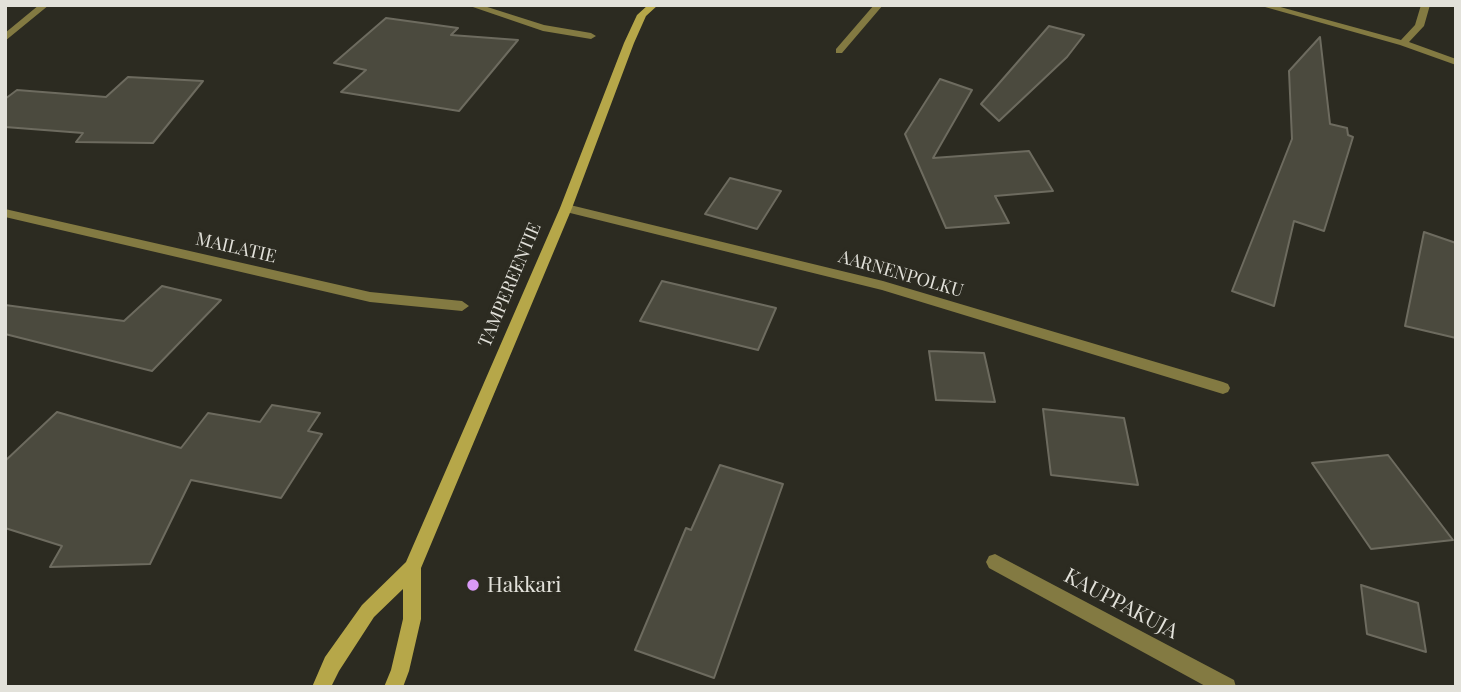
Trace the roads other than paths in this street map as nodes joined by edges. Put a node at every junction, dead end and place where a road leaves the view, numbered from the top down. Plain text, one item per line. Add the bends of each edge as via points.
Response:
1 (45, 5) edge
2 (471, 5) edge
3 (654, 5) edge
4 (879, 5) edge
5 (1262, 5) edge
6 (1426, 5) edge
7 (641, 10) edge
8 (591, 36) dead end
9 (5, 38) edge
10 (1403, 43) junction
11 (839, 51) dead end
12 (1456, 62) edge
13 (566, 208) junction
14 (5, 213) edge
15 (461, 306) dead end
16 (1223, 388) dead end
17 (995, 562) dead end
18 (411, 568) junction
19 (321, 687) edge
20 (393, 687) edge
21 (1227, 687) edge

1 - 9 street
2 - 8 street via 543,28
3 - 7 main road, TAMPEREENTIE
4 - 11 street
5 - 10 street
6 - 10 street via 1419,26
7 - 13 main road, TAMPEREENTIE
10 - 12 street
13 - 16 street, AARNENPOLKU via 883,286
13 - 18 main road, TAMPEREENTIE
14 - 15 street, MAILATIE via 370,297
17 - 21 street, KAUPPAKUJA
18 - 19 main road, TAMPEREENTIE via 368,611
18 - 20 main road, TAMPEREENTIE via 412,619

